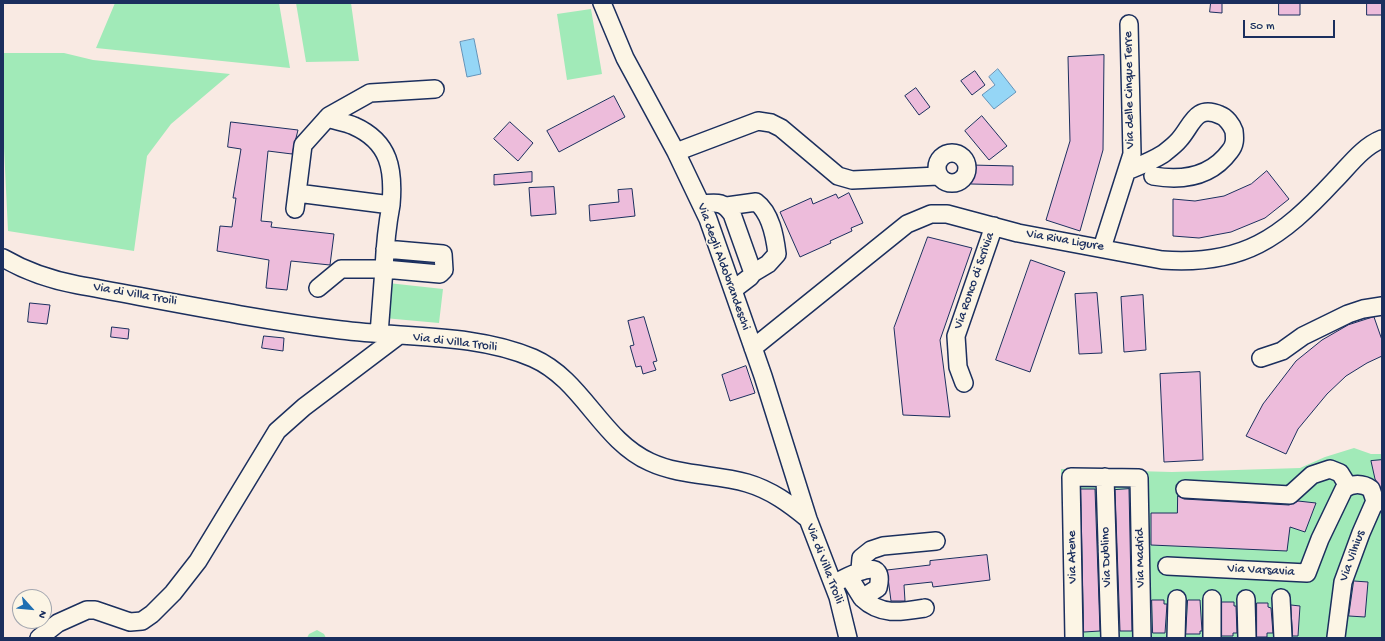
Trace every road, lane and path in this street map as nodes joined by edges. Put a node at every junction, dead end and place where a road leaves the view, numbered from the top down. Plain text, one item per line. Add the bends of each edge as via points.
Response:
1 (602, 3) edge
2 (1129, 24) dead end
3 (435, 89) dead end
4 (327, 118) junction
5 (1382, 139) edge
6 (676, 152) junction
7 (1127, 171) junction
8 (938, 176) dead end
9 (1153, 176) dead end
10 (297, 193) junction
11 (701, 204) junction
12 (390, 205) junction
13 (727, 206) junction
14 (295, 209) dead end
15 (994, 226) junction
16 (1102, 248) junction
17 (385, 249) junction
18 (3, 258) edge
19 (384, 269) junction
20 (753, 273) junction
21 (318, 288) dead end
22 (733, 290) junction
23 (1382, 306) edge
24 (379, 334) junction
25 (398, 336) junction
26 (753, 348) junction
27 (1260, 358) dead end
28 (964, 383) dead end
29 (1105, 477) junction
30 (1348, 486) junction
31 (1185, 489) dead end
32 (1379, 502) edge
33 (808, 520) junction
34 (936, 541) dead end
35 (1167, 566) dead end
36 (854, 574) junction
37 (833, 584) junction
38 (862, 598) junction
39 (1281, 598) dead end
40 (1177, 599) dead end
41 (1212, 599) dead end
42 (1246, 599) dead end
43 (925, 608) dead end
44 (1336, 637) dead end
45 (39, 638) edge
46 (848, 638) edge
47 (1074, 638) edge
48 (1110, 638) edge
49 (1142, 638) edge
50 (1176, 638) edge
51 (1212, 638) edge
52 (1247, 638) edge
53 (1283, 638) edge

1 - 6 street, Via degli Aldobrandeschi via 625,58
2 - 7 street, Via delle Cinque Terre via 1132,154
3 - 4 street via 370,93
4 - 10 street via 303,145
4 - 12 street via 354,126 369,135 382,149 391,165 393,183
5 - 16 street, Via Riva Ligure via 1365,149 1299,218 1262,242 1244,250 1214,258 1182,261 1162,260
6 - 8 street via 758,121 772,123 781,128 838,176 852,180
6 - 11 street, Via degli Aldobrandeschi
7 - 9 street via 1163,154 1180,140 1193,119 1201,113 1214,112 1224,116 1233,128 1235,139 1232,148 1214,168 1200,174 1170,179
7 - 16 street, Via delle Cinque Terre
10 - 12 street
10 - 14 street
11 - 13 street via 721,203
11 - 22 street, Via degli Aldobrandeschi
12 - 17 street
13 - 20 street
13 - 20 street via 756,202 771,223 777,254 768,264
15 - 16 street, Via Riva Ligure
15 - 26 street, Via Riva Ligure via 948,214 931,214 915,219
15 - 28 street, Via Ronco di Scrivia via 956,336 958,367
17 - 19 street
17 - 19 street via 442,254 444,270 440,274
18 - 24 street, Via di Villa Troili via 32,274 55,281 321,328
19 - 21 street via 341,269
19 - 24 street
20 - 22 street
22 - 26 street, Via degli Aldobrandeschi
23 - 27 street via 1369,307 1348,314 1286,348
24 - 25 street, Via di Villa Troili
25 - 33 street, Via di Villa Troili via 477,343 532,358 547,365 568,381 622,444 643,459 674,470 758,487 782,499
25 - 45 street via 304,406 277,431 198,561 173,593 152,614 142,621 130,622 88,610 58,623
26 - 33 street, Via degli Aldobrandeschi
29 - 47 street, Via Atene via 1071,477
29 - 48 street, Via Dublino
29 - 49 street, Via Madrid via 1139,478
30 - 31 street via 1340,473 1330,469 1312,475 1290,495
30 - 32 street via 1357,484 1369,487
30 - 35 street, Via Varsavia via 1335,507 1307,573
32 - 44 street, Via Vilnius via 1361,533 1343,582
33 - 37 street, Via di Villa Troili
34 - 36 street via 883,546 871,550 862,558
36 - 37 street
36 - 38 street
36 - 38 street via 868,568 878,575 878,588
37 - 46 street, Via di Villa Troili
38 - 43 street via 881,610 894,613
39 - 53 street
40 - 50 street
41 - 51 street
42 - 52 street

